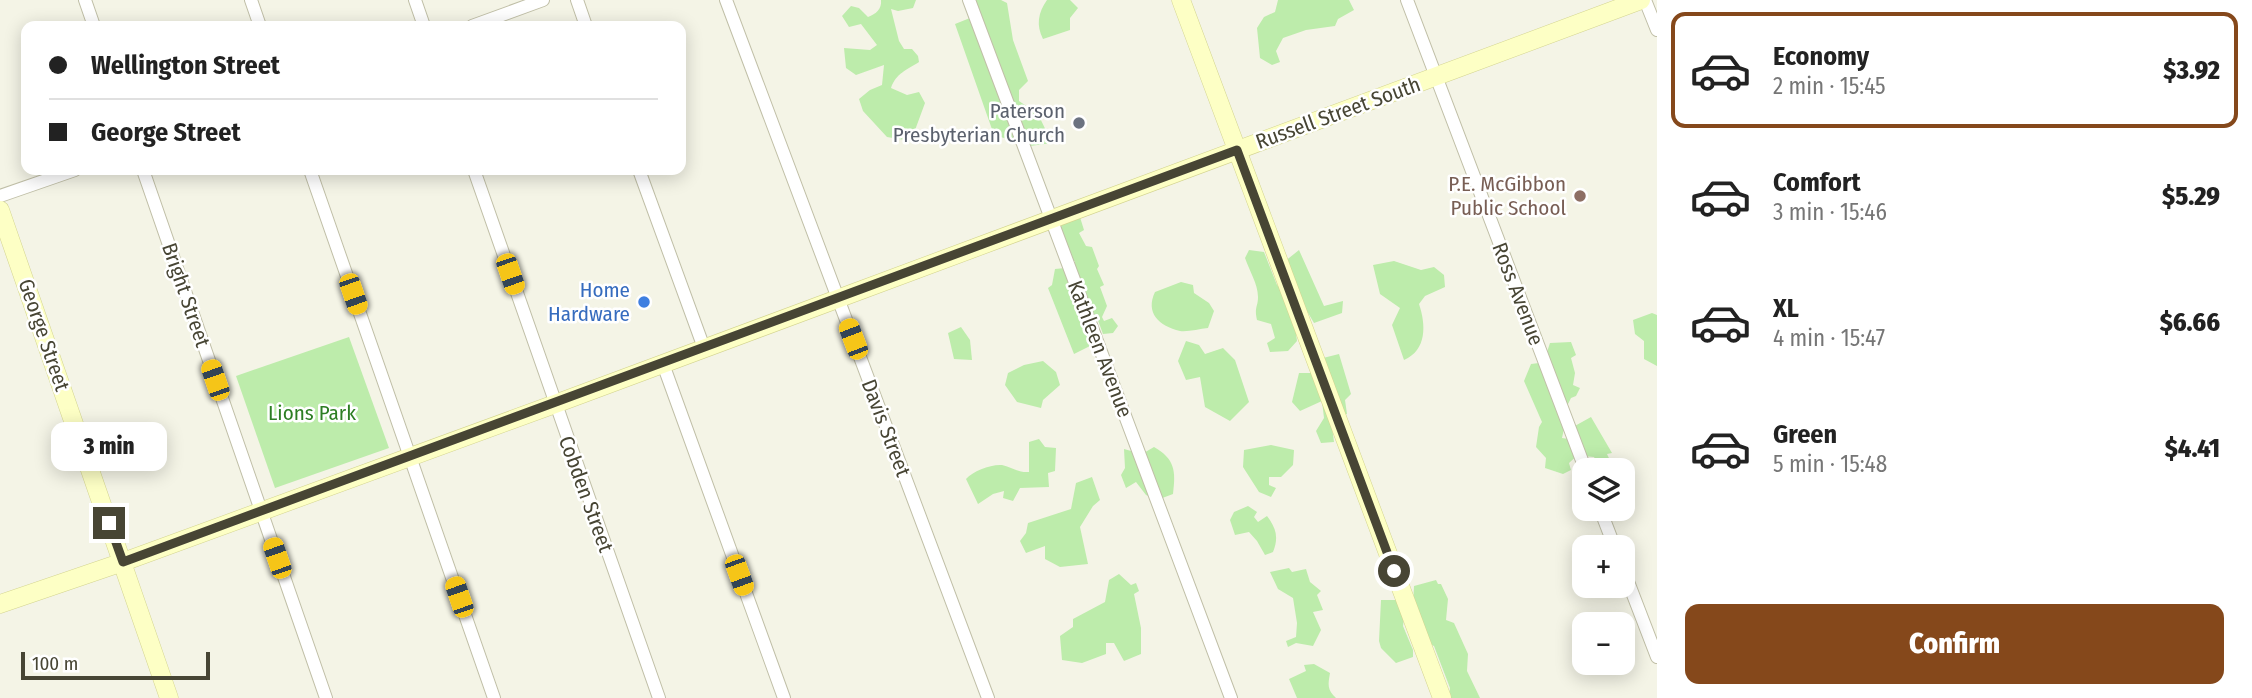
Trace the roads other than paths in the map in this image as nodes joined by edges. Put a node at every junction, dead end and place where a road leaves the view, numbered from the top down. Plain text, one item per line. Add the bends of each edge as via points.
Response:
1 (85, 0) edge
2 (251, 0) edge
3 (415, 0) edge
4 (543, 0) edge
5 (577, 0) edge
6 (726, 0) edge
7 (969, 0) edge
8 (1181, 0) edge
9 (1407, 0) edge
10 (1643, 0) edge
11 (92, 21) edge
12 (258, 21) edge
13 (422, 21) edge
14 (485, 21) edge
15 (584, 21) edge
16 (1657, 30) edge
17 (1435, 77) junction
18 (1237, 150) junction
19 (61, 175) edge
20 (145, 175) edge
21 (312, 175) edge
22 (476, 175) edge
23 (641, 175) edge
24 (0, 196) edge
25 (0, 210) edge
26 (1051, 218) junction
27 (838, 298) junction
28 (704, 348) junction
29 (663, 363) junction
30 (555, 404) junction
31 (411, 457) junction
32 (1581, 458) edge
33 (261, 512) junction
34 (123, 562) junction
35 (1634, 598) edge
36 (0, 604) edge
37 (1657, 657) edge
38 (169, 698) edge
39 (326, 698) edge
40 (494, 698) edge
41 (659, 698) edge
42 (784, 698) edge
43 (988, 698) edge
44 (1231, 698) edge
45 (1442, 698) edge

1 - 11 street
2 - 12 street
3 - 13 street
4 - 14 street
5 - 15 street
6 - 27 street, Davis Street
7 - 26 street, Kathleen Avenue
8 - 18 street
9 - 17 street, Ross Avenue
10 - 16 street
10 - 17 street, Russell Street South
17 - 18 street, Russell Street South
17 - 32 street, Ross Avenue
18 - 26 street, Russell Street South
18 - 45 street
19 - 24 street
20 - 33 street, Bright Street
21 - 31 street
22 - 30 street, Cobden Street
23 - 28 street
25 - 34 street, George Street
26 - 27 street, Russell Street South
26 - 44 street, Kathleen Avenue
27 - 28 street, Russell Street South
27 - 43 street, Davis Street
28 - 29 street, Russell Street South
29 - 30 street, Russell Street South
29 - 42 street
30 - 31 street, Russell Street South
30 - 41 street, Cobden Street
31 - 33 street, Russell Street South
31 - 40 street
33 - 34 street, Russell Street South
33 - 39 street, Bright Street
34 - 36 street, Russell Street South
34 - 38 street, George Street
35 - 37 street

